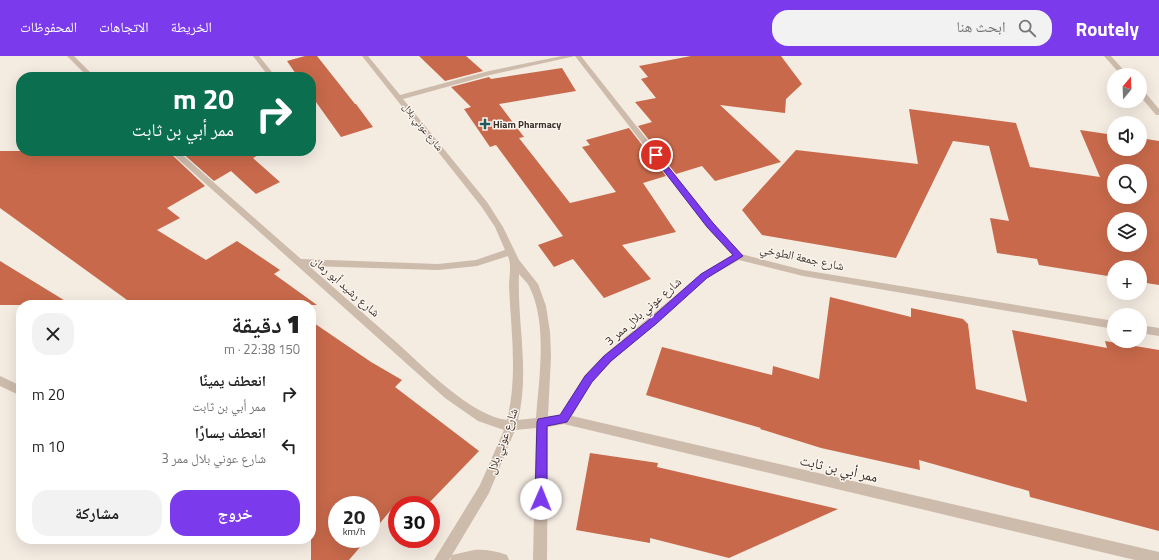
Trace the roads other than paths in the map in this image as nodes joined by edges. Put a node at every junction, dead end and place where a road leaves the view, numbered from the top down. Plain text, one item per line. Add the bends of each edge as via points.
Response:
1 (70, 56) edge
2 (256, 56) edge
3 (364, 56) edge
4 (572, 56) edge
5 (578, 56) edge
6 (1107, 56) edge
7 (1118, 68) edge
8 (87, 72) edge
9 (269, 72) edge
10 (399, 98) junction
11 (1147, 100) edge
12 (1159, 113) edge
13 (179, 156) edge
14 (510, 252) junction
15 (738, 256) junction
16 (298, 262) junction
17 (515, 262) junction
18 (1107, 324) edge
19 (1147, 330) edge
20 (1159, 332) edge
21 (0, 381) edge
22 (16, 389) edge
23 (564, 419) junction
24 (542, 422) junction
25 (511, 426) junction
26 (1159, 559) edge
27 (441, 560) edge
28 (457, 560) edge
29 (502, 560) edge
30 (540, 560) edge

1 - 8 street
2 - 9 street
3 - 10 street, شارع عوني بلال
4 - 10 street via 489,73
5 - 15 street via 710,225
6 - 7 street
10 - 14 street, شارع عوني بلال via 484,204 499,227
11 - 12 street
13 - 16 street, شارع رشيد أبو رمان
14 - 16 street via 477,263 438,267
14 - 17 street, شارع عوني بلال
15 - 18 street, شارع جمعة الطوخي via 803,273
15 - 23 street, شارع عوني بلال ممر 3 via 704,276 608,359 588,379
16 - 25 street, شارع رشيد أبو رمان via 449,394 489,421
17 - 24 street, شارع عوني بلال via 533,284 541,306 546,356
17 - 25 street, شارع عوني بلال via 518,389
19 - 20 street
21 - 22 street
23 - 24 street, ممر أبي بن ثابت
23 - 26 street, ممر أبي بن ثابت
24 - 25 street, ممر أبي بن ثابت
24 - 30 street, شارع عوني بلال
25 - 27 street, شارع عوني بلال via 485,489
28 - 29 street via 478,556

